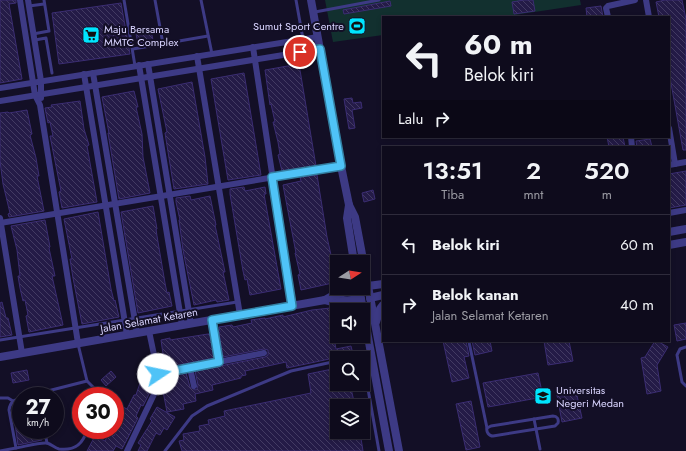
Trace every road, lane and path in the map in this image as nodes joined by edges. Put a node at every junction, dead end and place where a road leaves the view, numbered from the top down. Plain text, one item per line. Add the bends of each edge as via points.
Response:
1 (20, 0) edge
2 (124, 0) edge
3 (155, 0) edge
4 (201, 0) edge
5 (296, 0) edge
6 (311, 0) edge
7 (379, 0) edge
8 (635, 0) edge
9 (646, 0) edge
10 (44, 2) edge
11 (28, 3) edge
12 (313, 12) junction
13 (608, 16) edge
14 (649, 16) edge
15 (208, 36) junction
16 (34, 37) junction
17 (318, 37) junction
18 (303, 39) junction
19 (163, 44) junction
20 (253, 47) junction
21 (133, 49) junction
22 (320, 49) junction
23 (212, 54) junction
24 (197, 56) junction
25 (254, 60) junction
26 (148, 64) junction
27 (137, 66) junction
28 (198, 69) junction
29 (52, 73) dead end
30 (93, 73) junction
31 (84, 74) junction
32 (150, 77) junction
33 (141, 78) junction
34 (41, 81) junction
35 (33, 82) junction
36 (96, 86) junction
37 (86, 87) junction
38 (0, 88) edge
39 (39, 95) junction
40 (0, 101) edge
41 (100, 115) junction
42 (91, 117) junction
43 (670, 138) edge
44 (104, 139) junction
45 (95, 140) junction
46 (107, 158) junction
47 (98, 159) junction
48 (686, 162) edge
49 (672, 164) edge
50 (341, 166) junction
51 (110, 175) junction
52 (101, 177) junction
53 (272, 177) junction
54 (218, 186) junction
55 (169, 195) junction
56 (161, 196) junction
57 (115, 204) junction
58 (349, 205) junction
59 (106, 206) junction
60 (686, 210) edge
61 (670, 213) edge
62 (57, 214) junction
63 (0, 222) edge
64 (683, 230) edge
65 (670, 232) edge
66 (120, 235) junction
67 (111, 237) junction
68 (684, 242) edge
69 (670, 245) edge
70 (123, 253) junction
71 (114, 255) junction
72 (353, 255) edge
73 (362, 255) edge
74 (126, 272) junction
75 (117, 274) junction
76 (382, 284) edge
77 (370, 286) edge
78 (130, 295) junction
79 (335, 295) edge
80 (360, 295) edge
81 (370, 295) edge
82 (382, 295) edge
83 (121, 296) junction
84 (370, 298) junction
85 (361, 299) junction
86 (325, 300) junction
87 (237, 302) junction
88 (292, 306) junction
89 (382, 307) edge
90 (189, 310) junction
91 (180, 311) junction
92 (240, 315) junction
93 (134, 318) junction
94 (124, 320) junction
95 (212, 320) junction
96 (191, 324) junction
97 (375, 324) junction
98 (182, 325) junction
99 (75, 328) junction
100 (149, 331) junction
101 (136, 333) junction
102 (127, 335) junction
103 (19, 337) junction
104 (0, 340) edge
105 (469, 342) dead end
106 (78, 343) junction
107 (686, 347) edge
108 (22, 353) junction
109 (264, 353) dead end
110 (371, 354) joint
111 (0, 357) edge
112 (219, 362) junction
113 (330, 363) edge
114 (190, 368) junction
115 (158, 374) junction
116 (87, 381) junction
117 (194, 386) dead end
118 (686, 386) edge
119 (63, 387) edge
120 (93, 387) edge
121 (368, 391) edge
122 (0, 398) edge
123 (12, 401) joint
124 (534, 419) junction
125 (12, 426) edge
126 (487, 428) junction
127 (536, 430) junction
128 (14, 439) edge
129 (46, 439) edge
130 (84, 439) edge
131 (47, 443) junction
132 (16, 448) junction
133 (540, 449) dead end
134 (0, 451) edge
135 (127, 451) edge
136 (165, 451) edge
137 (379, 451) edge
138 (389, 451) edge
139 (399, 451) edge

1 - 35 street
2 - 21 lane
3 - 19 lane
4 - 15 lane
5 - 18 lane
6 - 12 street
7 - 12 lane
8 - 13 street via 610,5 606,10
9 - 14 street
10 - 11 lane
10 - 16 lane via 49,31
11 - 16 street
12 - 17 street
15 - 19 lane
15 - 23 lane
16 - 29 lane via 46,38
16 - 34 street
17 - 18 street
17 - 22 street
18 - 20 street
19 - 21 lane
20 - 23 street
20 - 25 street
21 - 27 lane
22 - 25 street
22 - 50 street
23 - 24 street
24 - 26 street
24 - 28 street
25 - 28 street
25 - 53 street
26 - 27 street
26 - 32 street
27 - 30 street
27 - 33 street
28 - 32 street
28 - 54 street
30 - 31 street
30 - 36 street
31 - 34 street
31 - 37 street
32 - 33 street
32 - 55 street
33 - 36 street
33 - 56 street
34 - 35 street
34 - 39 street
35 - 38 street
35 - 39 street
36 - 37 street
36 - 41 street
37 - 39 street
37 - 42 street
39 - 40 street
39 - 62 street
41 - 42 street
41 - 44 street
42 - 45 street
43 - 49 street
44 - 45 street
44 - 46 street
45 - 47 street
46 - 47 street
46 - 51 street
47 - 52 street
48 - 49 street
50 - 53 street
50 - 58 street
51 - 52 street
51 - 57 street
52 - 59 street
53 - 54 street
53 - 88 street
54 - 55 street
54 - 87 street
55 - 56 street
55 - 90 street
56 - 57 street
56 - 91 street
57 - 59 street
57 - 66 street
58 - 72 street via 347,218
58 - 73 street via 355,217
59 - 62 street
59 - 67 street
60 - 61 street
62 - 63 street
62 - 99 street
63 - 103 street
64 - 65 street
64 - 68 street
66 - 67 street
66 - 70 street
67 - 71 street
68 - 69 street
70 - 71 street
70 - 74 street
71 - 75 street
74 - 75 street
74 - 78 street
75 - 83 street
76 - 77 street
78 - 83 street
78 - 93 street
79 - 86 street, Jalan Selamat Ketaren
80 - 85 street
81 - 84 street
82 - 84 street
83 - 94 street
84 - 97 street
85 - 86 street, Jalan Selamat Ketaren via 333,302
85 - 110 street
86 - 88 street, Jalan Selamat Ketaren
87 - 90 lane
87 - 92 street
88 - 92 street, Jalan Selamat Ketaren
89 - 97 street
90 - 91 lane
90 - 96 street
91 - 93 lane
91 - 98 street
92 - 95 street, Jalan Selamat Ketaren
93 - 94 lane
93 - 101 street
94 - 99 lane
94 - 102 street
95 - 96 street, Jalan Selamat Ketaren
95 - 112 street
96 - 98 street, Jalan Selamat Ketaren
97 - 139 street
98 - 100 street, Jalan Selamat Ketaren
99 - 103 lane
99 - 106 street
100 - 101 street, Jalan Selamat Ketaren
100 - 115 street
101 - 102 street, Jalan Selamat Ketaren
102 - 106 street, Jalan Selamat Ketaren
103 - 104 lane
103 - 108 street
105 - 126 lane
106 - 108 street, Jalan Selamat Ketaren
106 - 116 lane
107 - 118 lane via 677,354 682,382
108 - 111 street, Jalan Selamat Ketaren
109 - 112 street
110 - 138 street
112 - 114 street
113 - 136 lane via 291,371 207,406 192,416
114 - 115 street
114 - 117 street
115 - 135 street via 156,393
116 - 119 lane
116 - 120 lane
121 - 137 lane
122 - 123 lane
123 - 125 lane via 9,410
124 - 126 lane
124 - 127 lane
124 - 127 lane via 556,416 558,420 556,426
126 - 127 lane via 487,433 493,436
127 - 133 lane
128 - 132 lane
129 - 131 lane
130 - 131 lane via 81,444 73,448 58,449
131 - 132 lane
132 - 134 lane

